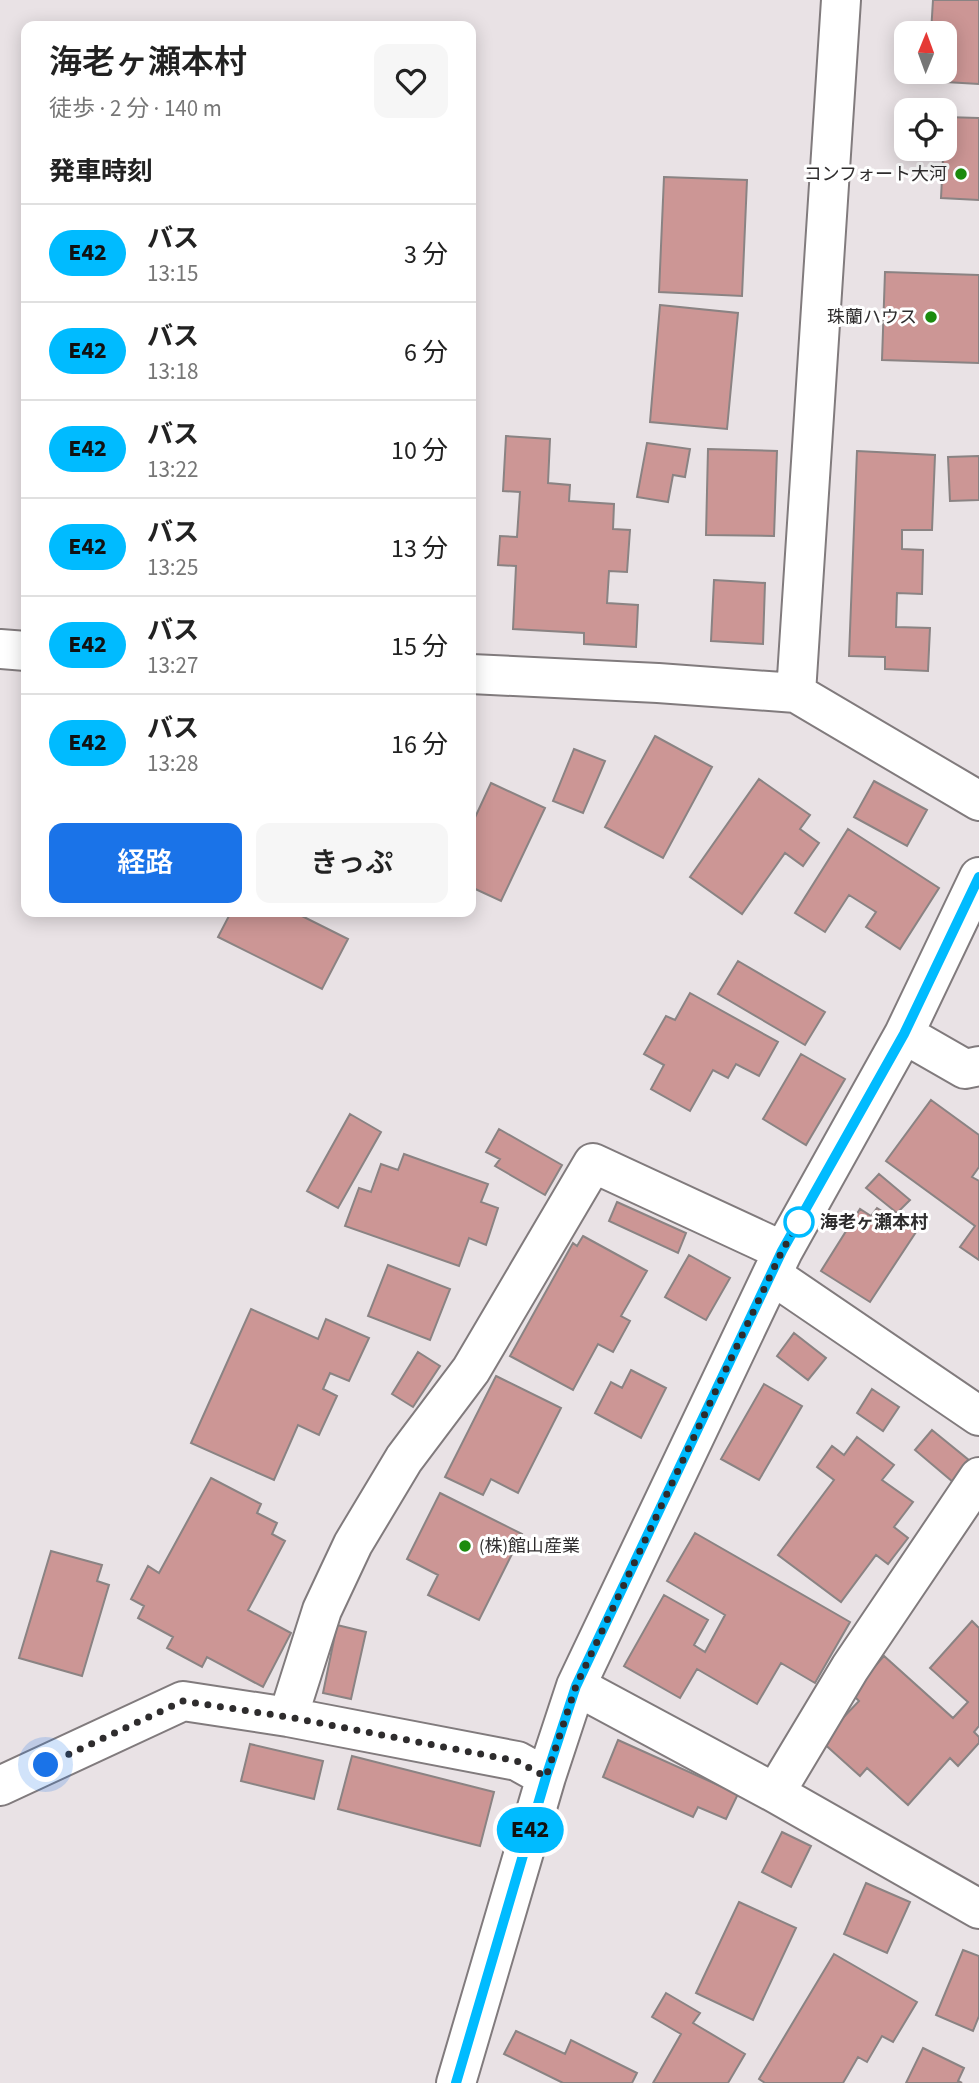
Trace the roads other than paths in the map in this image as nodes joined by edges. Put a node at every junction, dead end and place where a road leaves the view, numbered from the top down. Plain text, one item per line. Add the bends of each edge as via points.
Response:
1 (841, 0) edge
2 (0, 649) edge
3 (21, 651) edge
4 (476, 674) edge
5 (796, 693) junction
6 (979, 800) edge
7 (979, 877) edge
8 (904, 1034) junction
9 (979, 1066) edge
10 (777, 1263) junction
11 (979, 1416) edge
12 (979, 1477) edge
13 (576, 1686) junction
14 (288, 1717) junction
15 (546, 1777) junction
16 (0, 1786) edge
17 (775, 1793) junction
18 (979, 1909) edge
19 (456, 2083) edge

1 - 5 street
2 - 3 street
4 - 5 street
5 - 6 street
7 - 8 street
8 - 9 street via 965,1069
8 - 10 street
10 - 11 street
10 - 13 street
10 - 14 street via 593,1163 471,1370 404,1459 353,1544 322,1610
12 - 17 street via 850,1668
13 - 15 street
13 - 17 street
14 - 15 street via 517,1761
14 - 16 street via 183,1701
15 - 19 street
17 - 18 street

